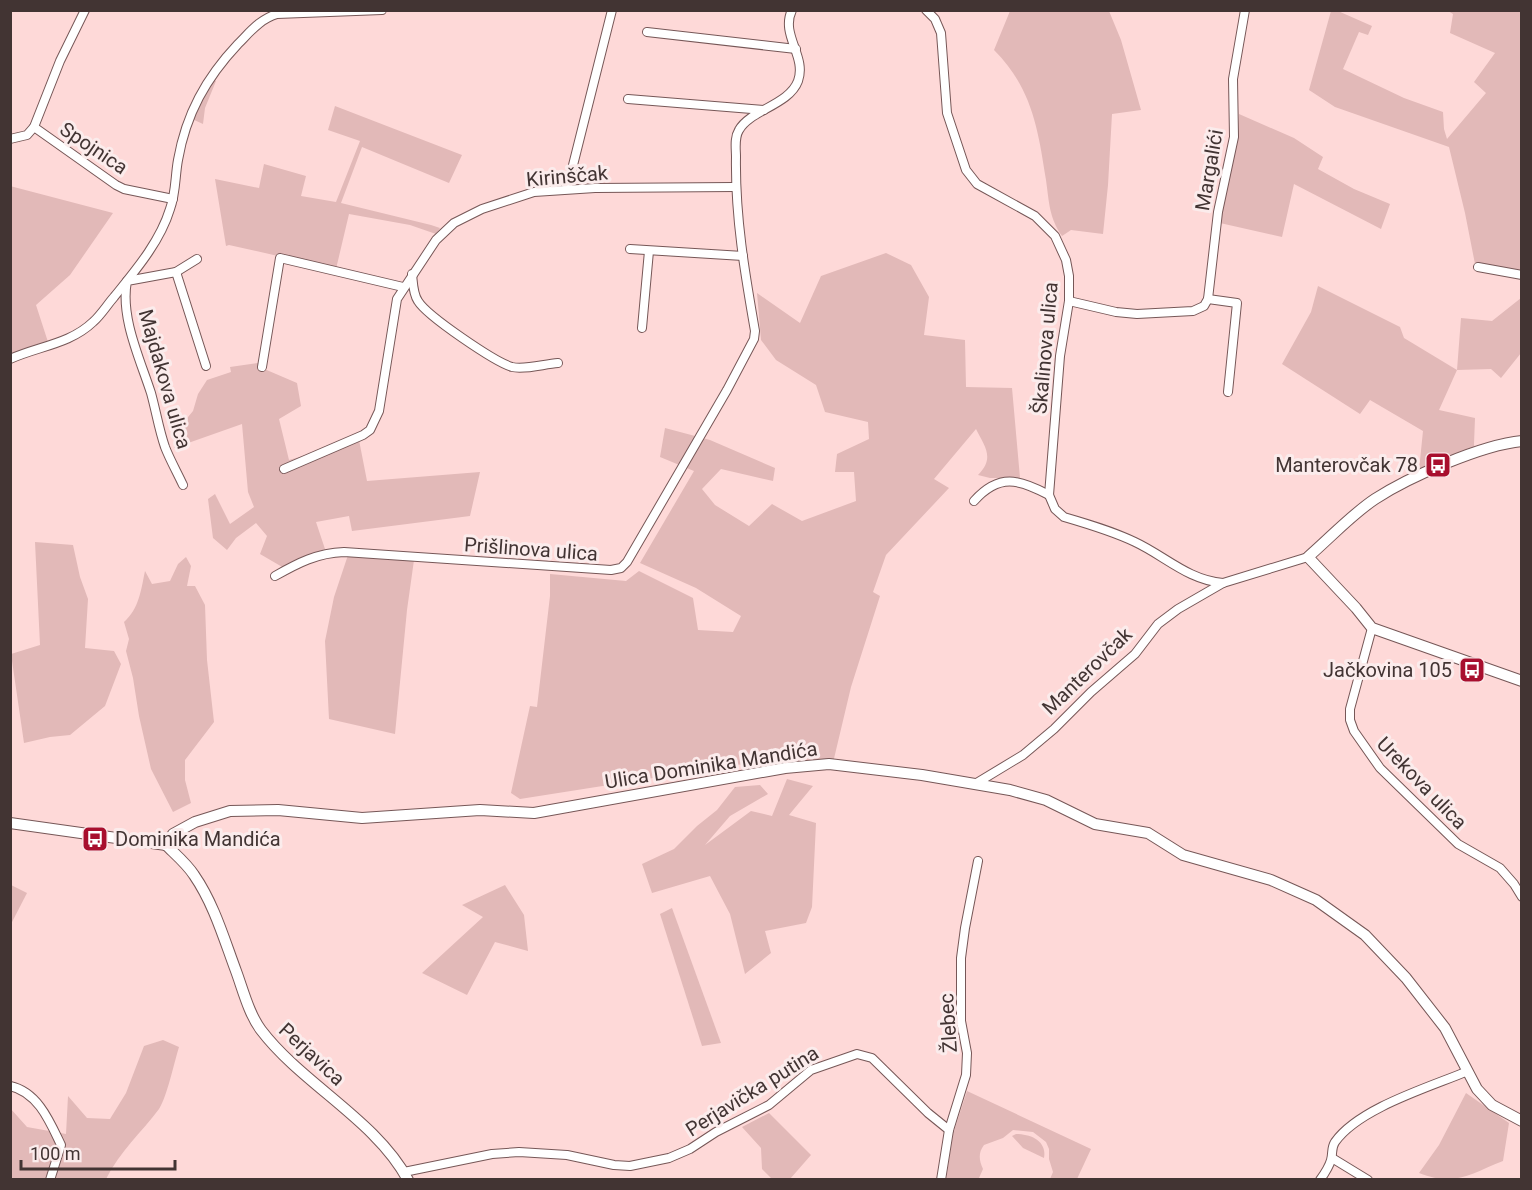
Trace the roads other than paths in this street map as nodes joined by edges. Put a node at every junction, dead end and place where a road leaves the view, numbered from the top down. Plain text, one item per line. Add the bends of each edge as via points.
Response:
1 (85, 10) edge
2 (382, 10) edge
3 (612, 10) edge
4 (792, 10) edge
5 (926, 10) edge
6 (1245, 10) edge
7 (647, 33) dead end
8 (796, 49) junction
9 (628, 99) dead end
10 (764, 110) junction
11 (34, 127) junction
12 (10, 139) edge
13 (735, 187) junction
14 (567, 189) junction
15 (173, 199) junction
16 (630, 249) dead end
17 (650, 251) junction
18 (743, 256) junction
19 (197, 259) dead end
20 (1478, 267) dead end
21 (176, 272) junction
22 (412, 274) junction
23 (1521, 275) edge
24 (127, 281) junction
25 (404, 287) junction
26 (1208, 299) junction
27 (1069, 301) junction
28 (642, 328) dead end
29 (10, 358) edge
30 (558, 363) dead end
31 (206, 366) dead end
32 (262, 367) dead end
33 (1228, 392) dead end
34 (1521, 441) edge
35 (284, 469) dead end
36 (183, 485) dead end
37 (1049, 495) junction
38 (974, 501) dead end
39 (1308, 557) junction
40 (275, 576) dead end
41 (1223, 583) junction
42 (1372, 628) junction
43 (1521, 681) edge
44 (975, 784) junction
45 (10, 822) edge
46 (166, 845) junction
47 (978, 861) dead end
48 (1521, 897) edge
49 (1468, 1071) junction
50 (10, 1086) edge
51 (1521, 1121) edge
52 (949, 1130) junction
53 (1332, 1158) junction
54 (406, 1176) edge
55 (50, 1179) edge
56 (941, 1179) edge
57 (1320, 1179) edge
58 (1368, 1179) edge

1 - 11 street
2 - 15 street, Majdakova ulica via 277,14 258,23 221,62 193,106 180,149
3 - 14 street
4 - 8 street, Prišlinova ulica via 789,33
5 - 27 street, Škalinova ulica via 941,33 947,113 966,170 977,184 1035,216 1055,236 1066,260
6 - 26 street, Margalići via 1233,79 1234,137 1218,212
7 - 8 street
8 - 10 street, Prišlinova ulica via 800,66 795,86 789,95
9 - 10 street
10 - 13 street, Prišlinova ulica via 738,131
11 - 12 street via 27,135
11 - 15 street, Spojnica via 124,189
13 - 14 street, Kirinščak
13 - 18 street, Prišlinova ulica
14 - 22 street, Kirinščak via 524,195 482,208 454,223 436,240
15 - 24 street, Majdakova ulica via 154,242
16 - 17 street
17 - 18 street
17 - 28 street
18 - 40 street, Prišlinova ulica via 755,331 751,348 621,568 344,552 317,555
19 - 21 street
20 - 23 street
21 - 24 street
21 - 31 street, Majdakova ulica
22 - 25 street, Kirinščak
22 - 30 street via 415,294 422,306 500,362 518,368
24 - 29 street, Majdakova ulica via 86,328 54,345
24 - 36 street, Majdakova ulica via 133,339 165,447
25 - 32 street via 280,258
25 - 35 street, Kirinščak via 397,299 376,421 363,435
26 - 27 street via 1193,311 1137,314
26 - 33 street via 1237,303
27 - 37 street, Škalinova ulica via 1060,356
34 - 39 street via 1478,452 1403,483 1373,500
37 - 38 street via 1028,483 1013,481 986,489
37 - 41 street via 1064,517 1135,542 1200,579
39 - 41 street, Manterovčak
39 - 42 street
41 - 44 street, Manterovčak via 1158,624 1135,654 1054,729 1023,755
42 - 43 street
42 - 48 street, Urekova ulica via 1350,709 1354,731 1400,790 1458,844 1500,868
44 - 46 street, Ulica Dominika Mandića via 829,764 785,768 534,813 480,810 362,818 278,810 230,811 195,822 173,834
44 - 49 street, Ulica Dominika Mandića via 1046,800 1095,824 1148,833 1183,855 1271,880 1316,900 1365,935 1406,978 1445,1028
45 - 46 street
46 - 54 street, Perjavica via 194,873 260,1029 293,1065 370,1132
47 - 52 street, Žlebec via 962,957 961,1021 967,1053 966,1075
49 - 51 street, Ulica Dominika Mandića via 1477,1089 1492,1105
49 - 53 street via 1358,1121 1333,1144
50 - 55 street via 22,1088 47,1114 61,1145
52 - 54 street, Perjavička putina via 872,1058 850,1054 811,1070 769,1105 669,1158 622,1166 567,1155 519,1152 492,1154
52 - 56 street, Žlebec
53 - 57 street
53 - 58 street

